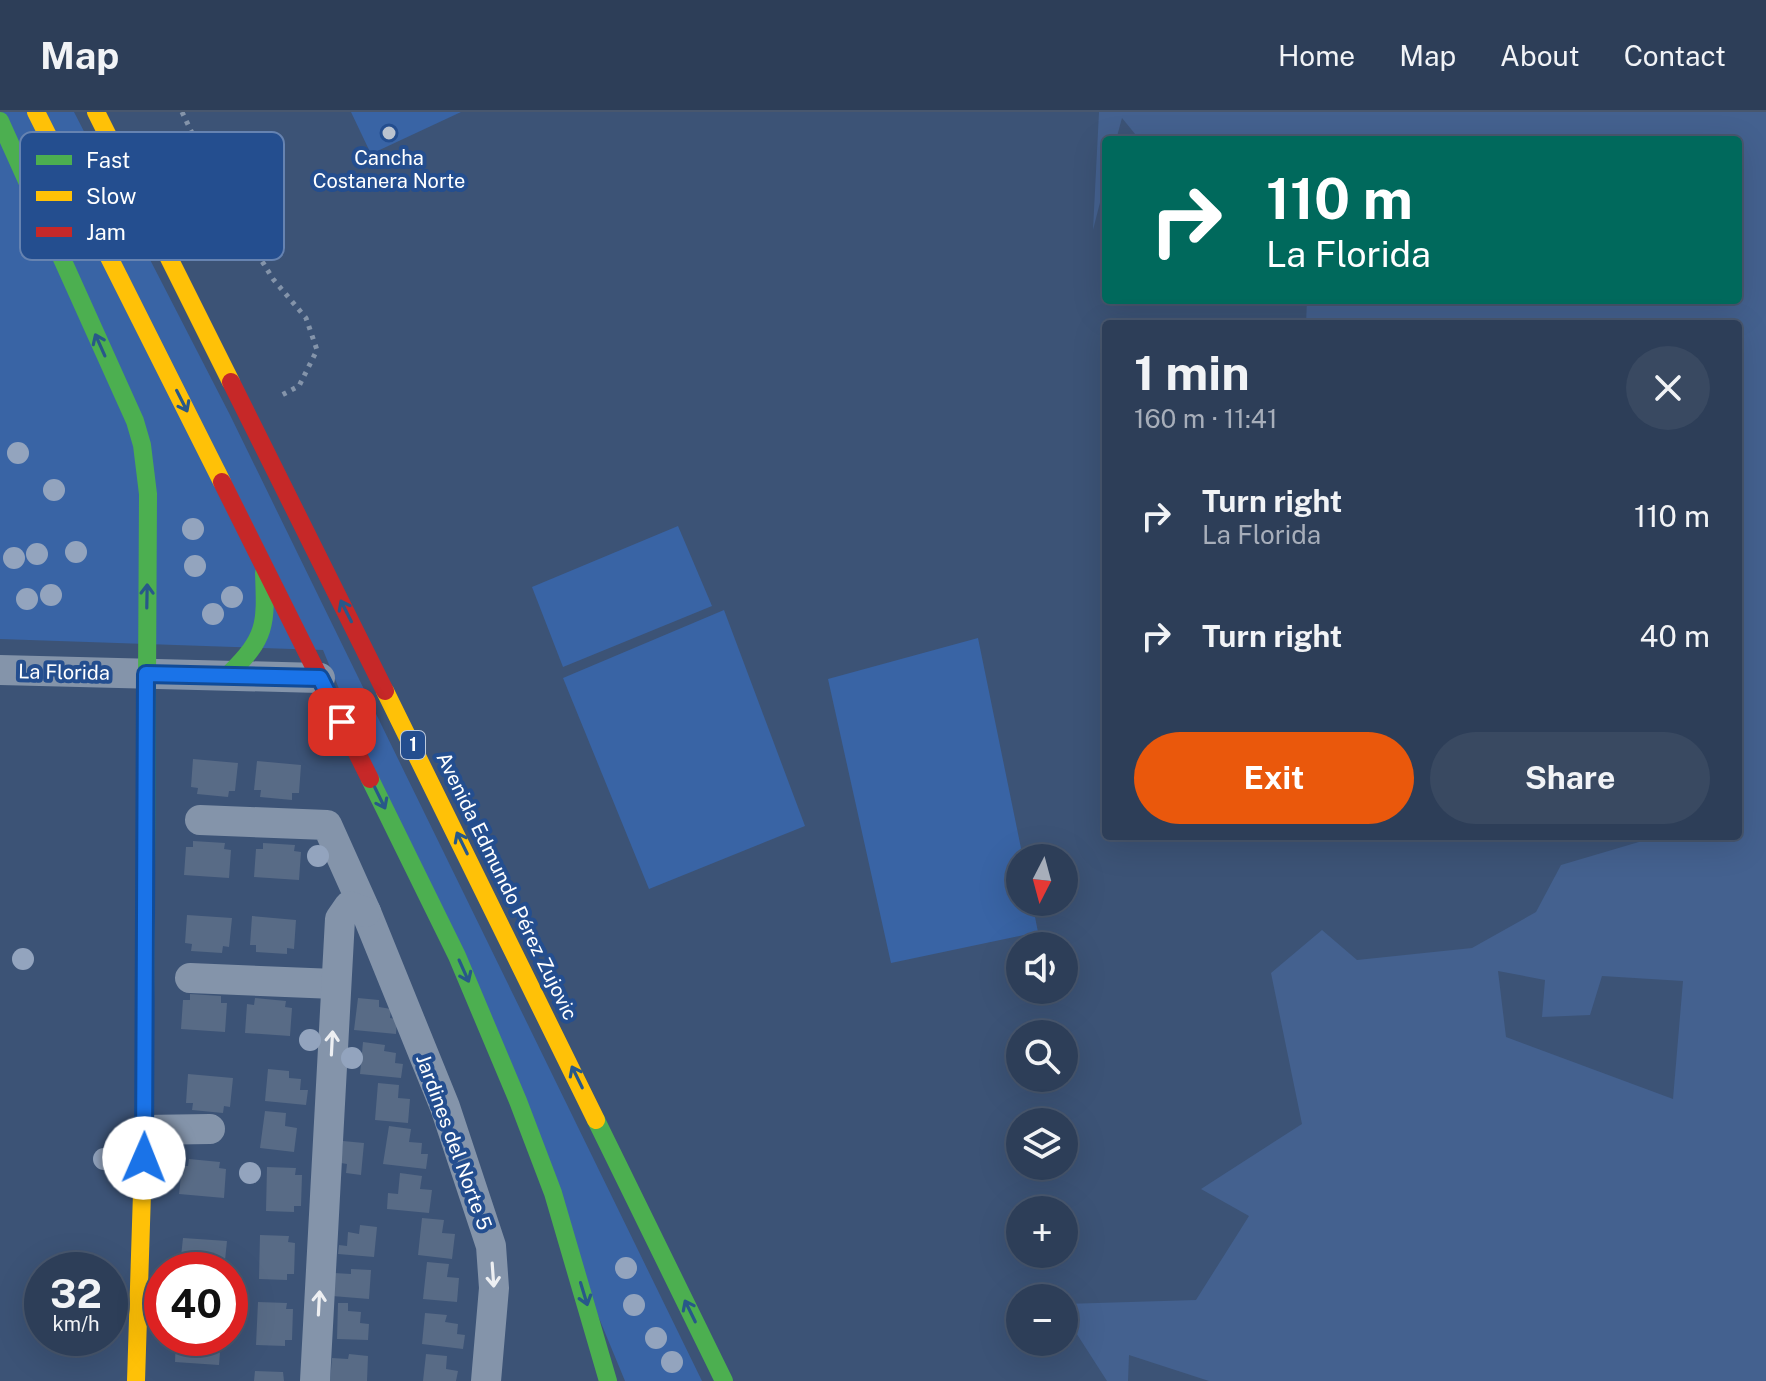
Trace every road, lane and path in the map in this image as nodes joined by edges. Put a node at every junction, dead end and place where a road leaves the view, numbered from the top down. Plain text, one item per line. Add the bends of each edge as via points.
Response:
1 (36, 112) edge
2 (96, 112) edge
3 (182, 112) edge
4 (0, 121) edge
5 (46, 132) edge
6 (106, 132) edge
7 (192, 132) edge
8 (20, 165) edge
9 (63, 260) edge
10 (110, 260) edge
11 (170, 260) edge
12 (261, 260) edge
13 (245, 409) junction
14 (263, 563) junction
15 (0, 670) edge
16 (146, 674) junction
17 (229, 674) junction
18 (320, 678) junction
19 (200, 820) dead end
20 (366, 912) junction
21 (190, 978) dead end
22 (335, 984) junction
23 (210, 1129) dead end
24 (144, 1130) junction
25 (553, 1193) junction
26 (149, 1252) edge
27 (567, 1307) dead end
28 (144, 1336) edge
29 (136, 1381) edge
30 (315, 1381) edge
31 (486, 1381) edge
32 (608, 1381) edge
33 (724, 1381) edge

1 -> 5 main road
2 - 6 main road, Avenida Edmundo Pérez Zujovic / 1
3 - 7 path
8 -> 4 main road
16 -> 9 main road via 148,494 142,445
10 -> 14 main road
11 - 13 main road, Avenida Edmundo Pérez Zujovic / 1
12 - 13 path via 306,318 317,350 299,386
33 -> 13 main road, Avenida Edmundo Pérez Zujovic / 1
14 - 17 main road via 265,627 251,653
14 - 18 main road
15 - 16 street, La Florida
16 - 17 street, La Florida
16 - 24 main road
17 - 18 street, La Florida
18 -> 25 main road via 457,956
19 - 20 street, Jardines del Norte 5 via 327,825
20 - 22 street via 349,906 340,919
20 -> 31 street, Jardines del Norte 5 via 445,1107 491,1246 494,1288
21 - 22 street
30 -> 22 street
23 - 24 street
24 - 26 main road
25 - 27 main road
25 -> 32 main road
28 - 29 main road

